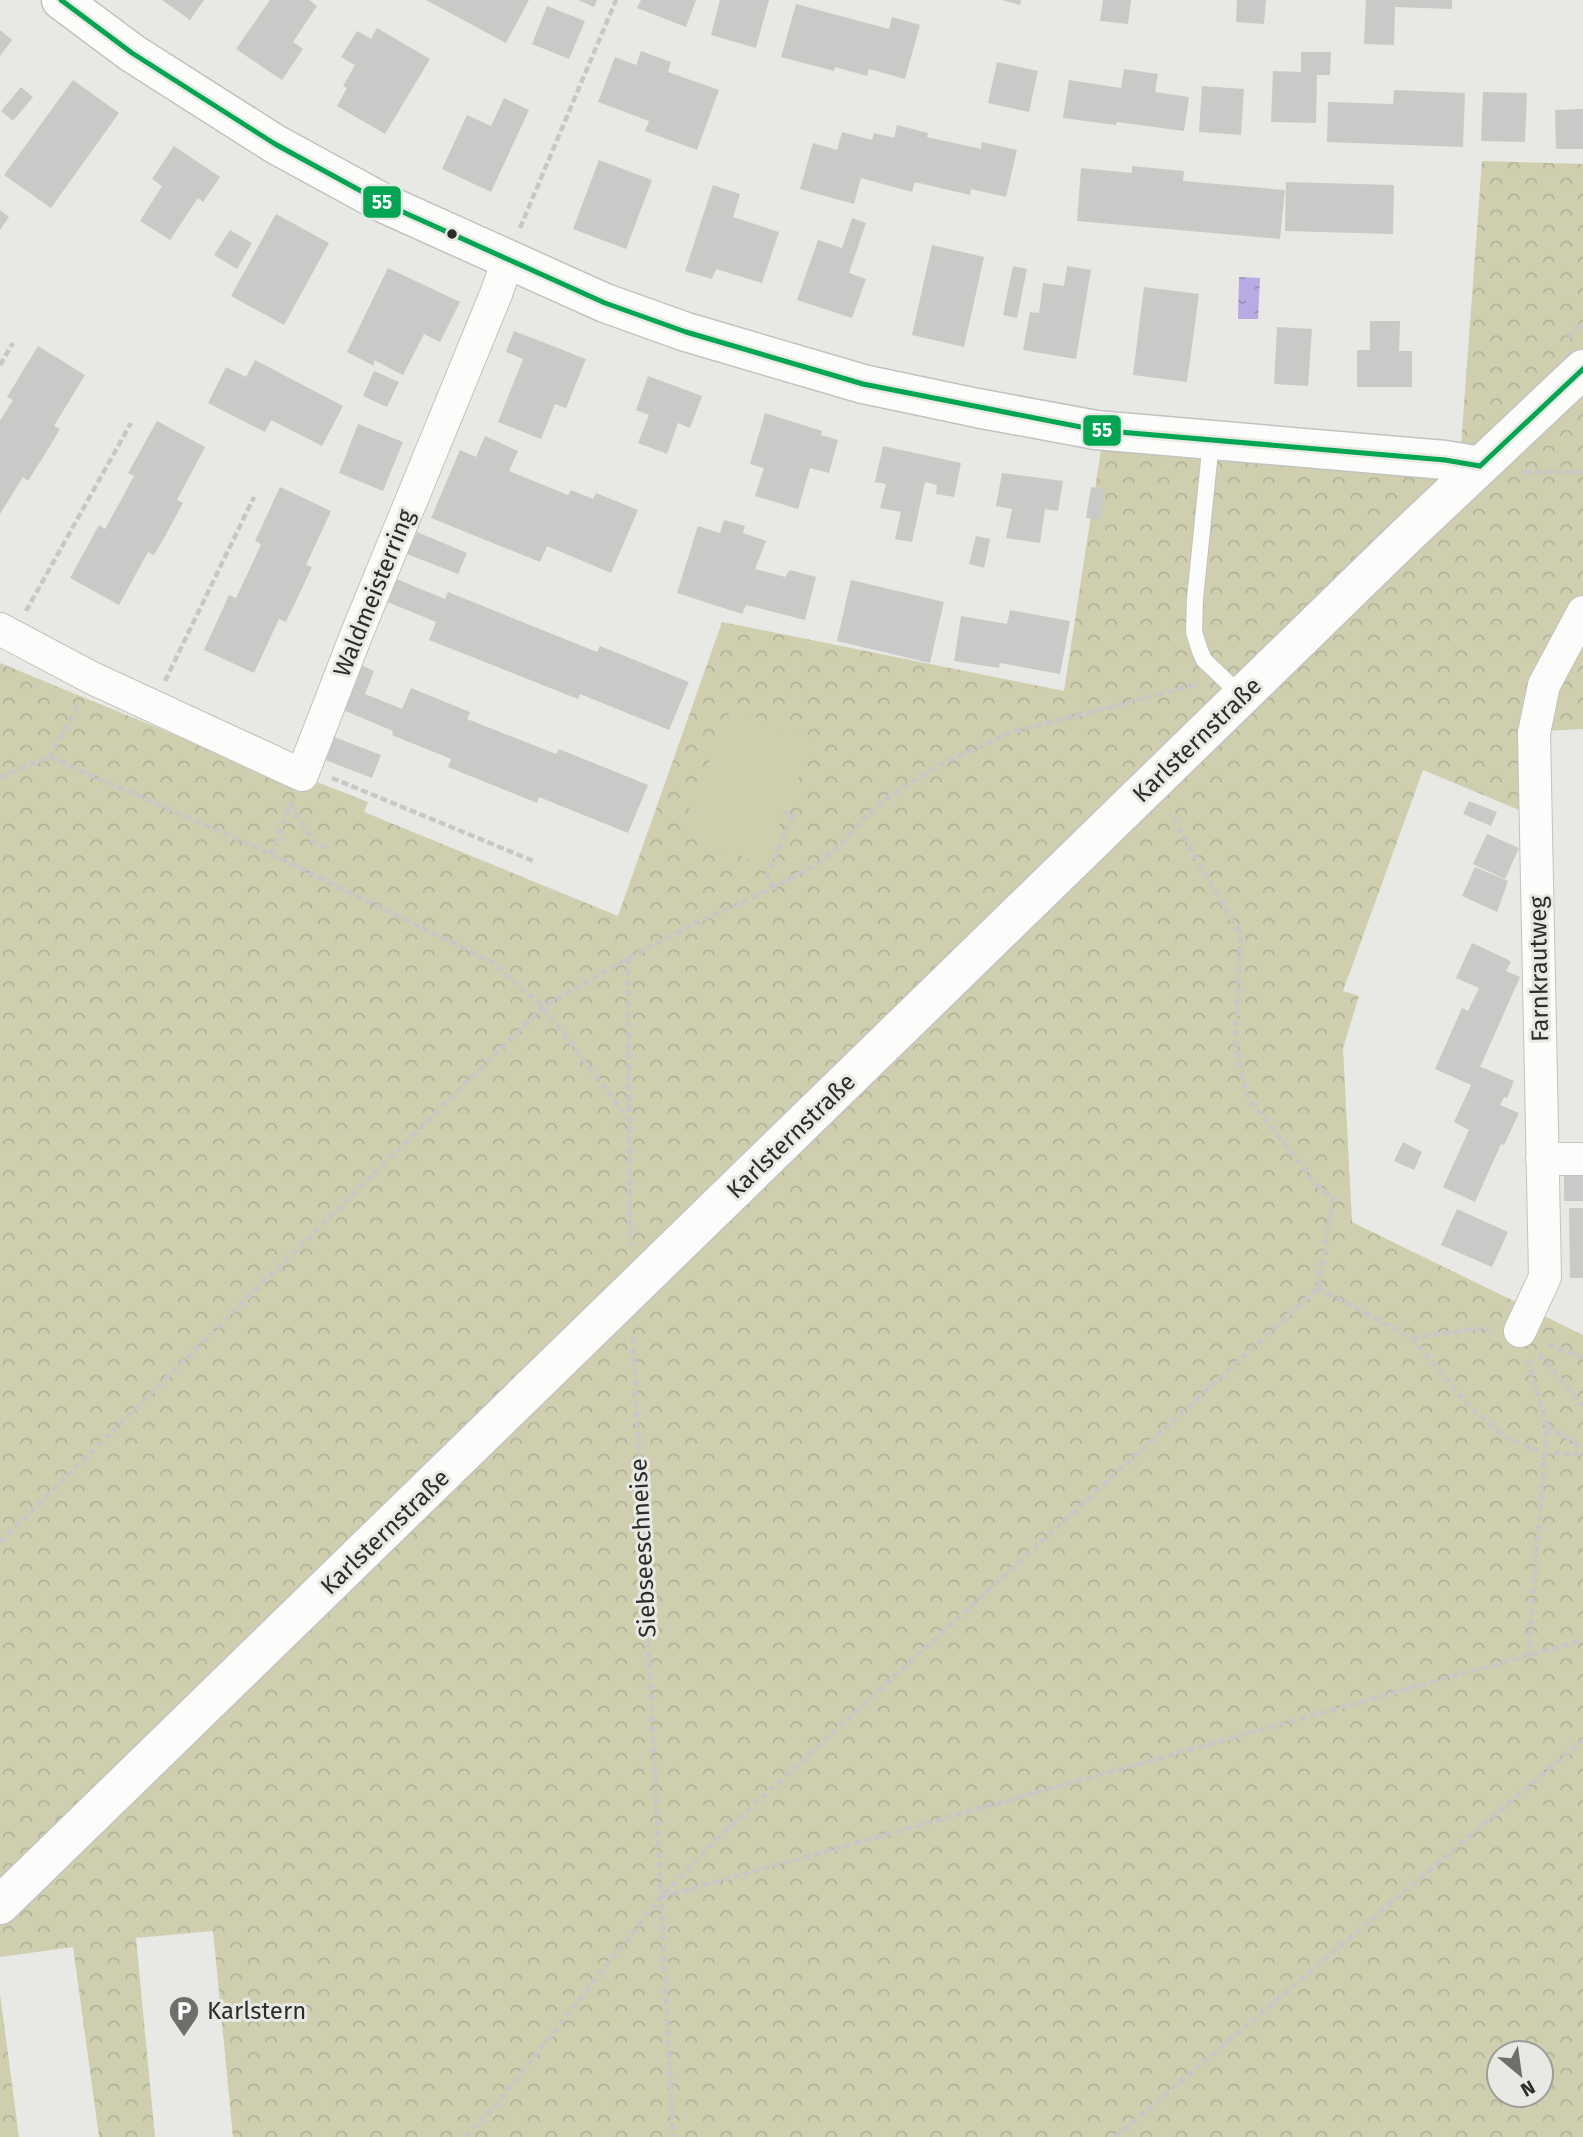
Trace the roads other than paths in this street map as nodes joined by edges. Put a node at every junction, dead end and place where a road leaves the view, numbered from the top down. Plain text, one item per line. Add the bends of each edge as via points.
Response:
1 (61, 0) edge
2 (508, 260) junction
3 (1583, 369) edge
4 (1210, 441) junction
5 (1480, 466) junction
6 (1583, 612) edge
7 (6, 633) edge
8 (1233, 687) junction
9 (1583, 1159) edge
10 (1542, 1160) junction
11 (1520, 1331) road end
12 (0, 1905) edge

1 - 2 street via 132,53 275,144 383,203
2 - 4 street via 686,332 863,384 1096,430
2 - 7 street, Waldmeisterring via 300,781
3 - 5 street, Karlsternstraße
4 - 5 street
4 - 8 lane via 1193,621 1204,660
5 - 8 street, Karlsternstraße
6 - 10 street, Farnkrautweg via 1544,685 1535,733
8 - 12 street, Karlsternstraße via 631,1293
9 - 10 street
10 - 11 street, Farnkrautweg via 1545,1277

